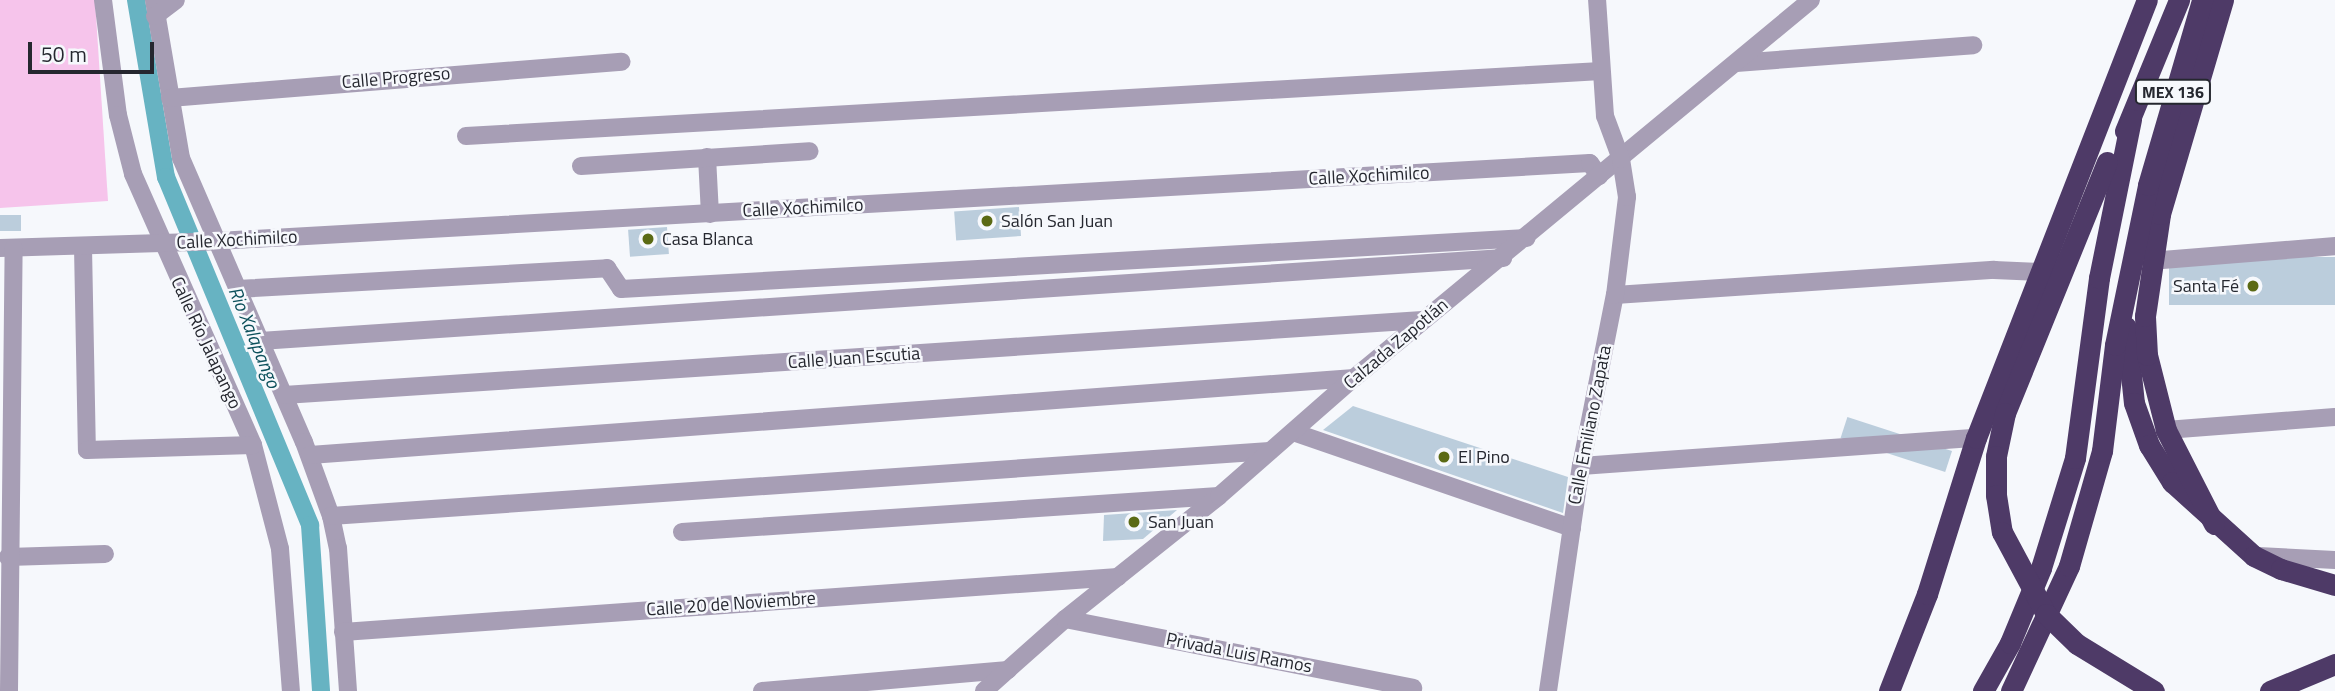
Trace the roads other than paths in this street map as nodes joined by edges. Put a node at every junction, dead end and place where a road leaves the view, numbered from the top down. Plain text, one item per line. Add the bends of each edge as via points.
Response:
1 (103, 0) edge
2 (176, 0) edge
3 (1597, 0) edge
4 (1811, 0) edge
5 (2147, 0) edge
6 (2166, 0) edge
7 (2179, 0) edge
8 (2202, 0) edge
9 (2222, 0) edge
10 (154, 8) edge
11 (1973, 45) dead end
12 (2160, 47) junction
13 (622, 62) dead end
14 (1736, 63) junction
15 (1601, 71) junction
16 (170, 99) junction
17 (2131, 119) junction
18 (466, 136) dead end
19 (810, 151) dead end
20 (707, 157) junction
21 (1621, 159) junction
22 (581, 166) dead end
23 (1600, 176) junction
24 (710, 214) junction
25 (1527, 238) junction
26 (200, 242) junction
27 (160, 243) junction
28 (2335, 246) edge
29 (83, 247) junction
30 (7, 248) edge
31 (1503, 258) junction
32 (2150, 261) junction
33 (2042, 272) junction
34 (237, 289) junction
35 (1615, 295) junction
36 (2123, 298) junction
37 (1423, 320) junction
38 (260, 341) junction
39 (1354, 378) junction
40 (284, 395) junction
41 (2335, 417) edge
42 (2166, 430) junction
43 (1293, 432) junction
44 (1976, 438) junction
45 (253, 445) junction
46 (1270, 452) junction
47 (310, 455) junction
48 (1581, 467) junction
49 (1219, 496) junction
50 (331, 516) junction
51 (2214, 524) junction
52 (1572, 528) junction
53 (682, 532) dead end
54 (106, 554) dead end
55 (2253, 556) junction
56 (8, 557) junction
57 (2335, 560) edge
58 (1118, 577) junction
59 (2335, 585) edge
60 (1065, 618) junction
61 (344, 632) junction
62 (2335, 664) edge
63 (1008, 670) junction
64 (1413, 688) dead end
65 (9, 691) edge
66 (291, 691) edge
67 (348, 691) edge
68 (762, 691) edge
69 (984, 691) edge
70 (1548, 691) edge
71 (1889, 691) edge
72 (1983, 691) edge
73 (2011, 691) edge
74 (2154, 691) edge
75 (2270, 691) edge

1 - 27 street, Calle Río Jalapango via 121,126 133,174
2 - 10 street
3 - 15 street, Calle Emiliano Zapata
4 - 14 street, Calzada Zapotlán
5 - 33 highway
6 - 12 highway
7 - 12 highway, MEX 136
8 - 36 highway, MEX 136 via 2148,185
9 - 32 highway
10 - 16 street
11 - 14 street
12 - 17 highway, MEX 136
13 - 16 street, Calle Progreso
14 - 21 street, Calzada Zapotlán
15 - 18 street
15 - 21 street, Calle Emiliano Zapata via 1605,116
16 - 26 street
17 - 72 highway via 2099,278 2075,458 2041,568 2010,643
17 - 74 highway, MEX 136, bridge via 2107,162 2004,413 1996,456 1996,495 2001,532 2046,614 2077,644
19 - 20 street
20 - 22 street
20 - 24 street
21 - 23 street, Calzada Zapotlán
21 - 35 street, Calle Emiliano Zapata via 1627,197
23 - 24 street, Calle Xochimilco via 1590,163
23 - 25 street, Calzada Zapotlán
24 - 26 street, Calle Xochimilco
25 - 31 street, Calzada Zapotlán
25 - 34 street via 621,289 607,268
26 - 27 street, Calle Xochimilco
26 - 34 street
27 - 29 street, Calle Xochimilco
27 - 45 street, Calle Río Jalapango
28 - 32 street
29 - 30 street, Calle Xochimilco
29 - 45 street via 87,450
30 - 56 street
31 - 37 street, Calzada Zapotlán
31 - 38 street
32 - 42 highway via 2147,355
33 - 35 street via 1994,270
33 - 44 highway
34 - 38 street
35 - 48 street, Calle Emiliano Zapata
36 - 51 highway via 2134,403 2149,445 2172,482
36 - 73 highway via 2102,452 2069,566
37 - 39 street, Calzada Zapotlán
37 - 40 street, Calle Juan Escutia
38 - 40 street
39 - 43 street, Calzada Zapotlán
39 - 47 street
40 - 47 street
41 - 42 street
42 - 51 highway
43 - 46 street, Calzada Zapotlán
43 - 52 street
44 - 48 street
44 - 71 highway via 1927,594
45 - 66 street, Calle Río Jalapango via 280,549
46 - 49 street, Calzada Zapotlán
46 - 50 street
47 - 50 street
48 - 52 street, Calle Emiliano Zapata
49 - 53 street
49 - 58 street, Calzada Zapotlán
50 - 61 street
51 - 55 highway
52 - 70 street, Calle Emiliano Zapata
54 - 56 street
55 - 57 street
55 - 59 highway
56 - 65 street
58 - 60 street, Calzada Zapotlán
58 - 61 street, Calle 20 de Noviembre
60 - 63 street, Calzada Zapotlán
60 - 64 street, Privada Luis Ramos
61 - 67 street
62 - 75 highway
63 - 68 street
63 - 69 street, Calzada Zapotlán

